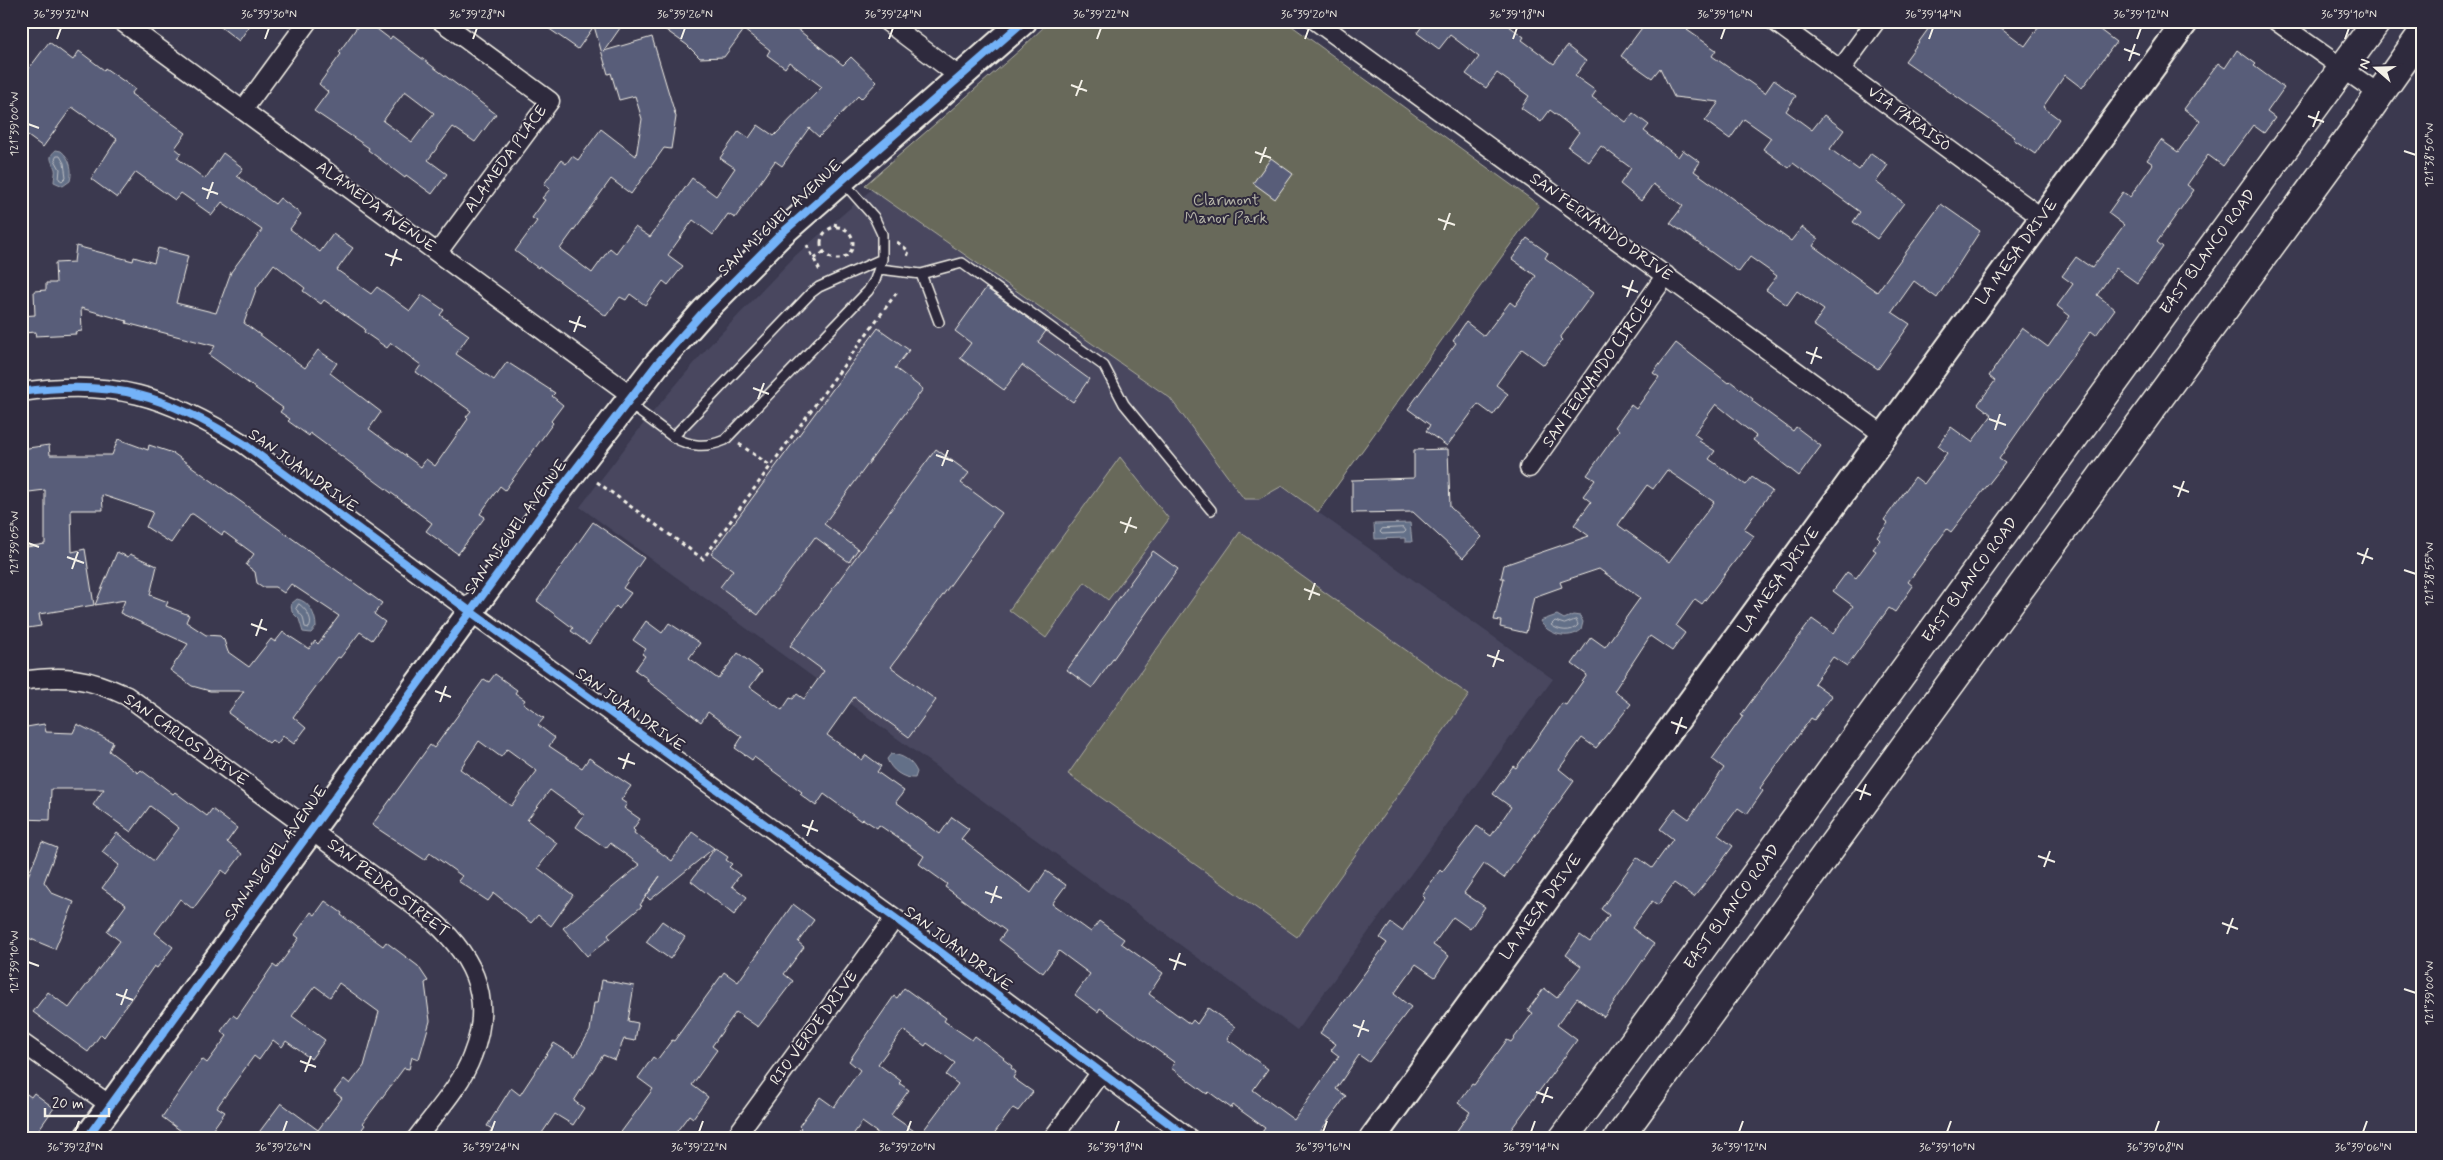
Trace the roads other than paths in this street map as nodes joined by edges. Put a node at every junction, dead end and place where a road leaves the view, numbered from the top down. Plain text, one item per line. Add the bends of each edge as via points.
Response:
1 (120, 21) edge
2 (308, 21) edge
3 (441, 21) edge
4 (886, 21) edge
5 (1024, 21) edge
6 (1316, 21) edge
7 (1774, 21) edge
8 (1876, 21) edge
9 (2186, 21) edge
10 (2276, 21) edge
11 (2376, 21) edge
12 (2422, 34) edge
13 (1840, 69) junction
14 (2341, 69) junction
15 (960, 77) junction
16 (2379, 94) junction
17 (244, 110) junction
18 (841, 179) junction
19 (2042, 218) junction
20 (438, 252) junction
21 (881, 264) junction
22 (921, 274) junction
23 (1666, 275) junction
24 (939, 322) dead end
25 (21, 392) edge
26 (628, 398) junction
27 (1884, 435) junction
28 (673, 437) junction
29 (1529, 468) dead end
30 (1211, 510) dead end
31 (471, 612) junction
32 (21, 681) edge
33 (311, 828) junction
34 (895, 918) junction
35 (21, 1042) edge
36 (1101, 1072) junction
37 (110, 1105) junction
38 (86, 1139) edge
39 (416, 1139) edge
40 (734, 1139) edge
41 (1052, 1139) edge
42 (1190, 1139) edge
43 (1372, 1139) edge
44 (1564, 1139) edge
45 (1618, 1139) edge

1 - 17 street, ALAMEDA AVENUE
2 - 17 street
3 - 20 street, ALAMEDA PLACE via 550,101
4 - 15 street
5 - 15 street, SAN MIGUEL AVENUE
6 - 23 street, SAN FERNANDO DRIVE
7 - 13 street, VIA PARAISO
8 - 13 street
9 - 19 street, LA MESA DRIVE
10 - 14 street
11 - 14 highway, EAST BLANCO ROAD
12 - 16 highway
13 - 19 street, VIA PARAISO
14 - 16 street
14 - 44 highway, EAST BLANCO ROAD
15 - 18 street, SAN MIGUEL AVENUE
16 - 45 highway
17 - 20 street, ALAMEDA AVENUE
18 - 21 lane via 879,226 883,244
18 - 26 street, SAN MIGUEL AVENUE via 744,270
19 - 27 street, LA MESA DRIVE
20 - 26 street, ALAMEDA AVENUE
21 - 22 lane
21 - 28 lane via 818,287
21 - 28 lane via 868,291 734,434 717,444 700,446
22 - 24 lane
22 - 30 lane via 962,263 1104,366 1124,404
23 - 27 street, SAN FERNANDO DRIVE
23 - 29 street, SAN FERNANDO CIRCLE
25 - 31 street, SAN JUAN DRIVE via 70,386 136,393 209,422 244,444
26 - 28 lane
26 - 31 street, SAN MIGUEL AVENUE
27 - 43 street, LA MESA DRIVE
31 - 33 street, SAN MIGUEL AVENUE
31 - 34 street, SAN JUAN DRIVE
32 - 33 street, SAN CARLOS DRIVE via 57,677 80,679 102,684 127,696
33 - 37 street, SAN MIGUEL AVENUE
33 - 39 street, SAN PEDRO STREET via 445,930 473,968 482,1010 472,1057 459,1081
34 - 36 street, SAN JUAN DRIVE
34 - 40 street, RIO VERDE DRIVE
35 - 37 street
36 - 41 street
36 - 42 street, SAN JUAN DRIVE
37 - 38 street, SAN MIGUEL AVENUE

